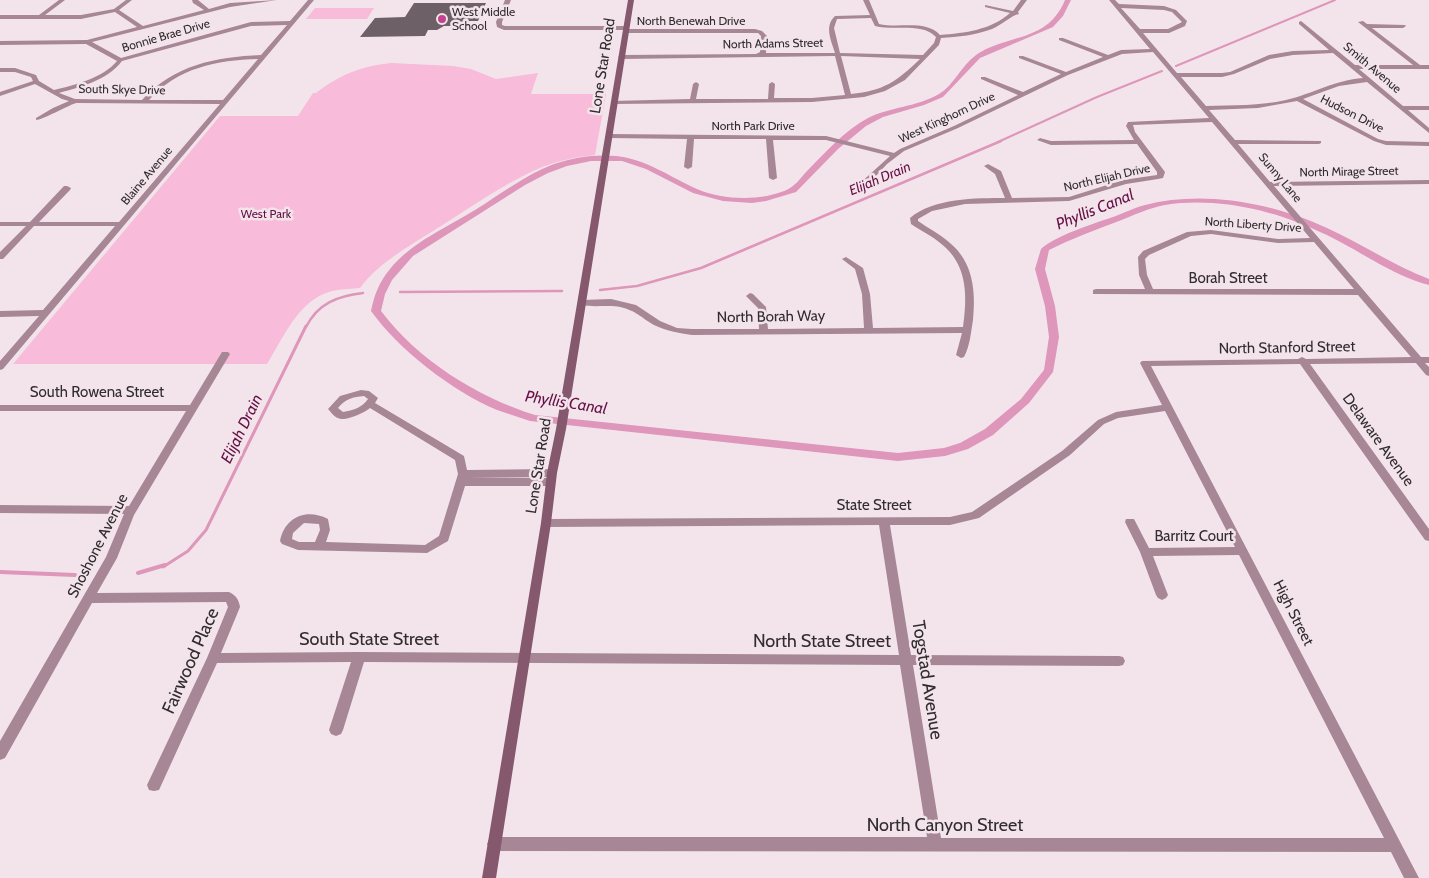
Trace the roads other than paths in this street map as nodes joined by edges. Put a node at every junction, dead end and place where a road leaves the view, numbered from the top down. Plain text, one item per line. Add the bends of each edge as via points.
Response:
1 (62, 0) edge
2 (129, 0) edge
3 (195, 0) edge
4 (274, 0) edge
5 (311, 0) edge
6 (508, 0) edge
7 (631, 0) edge
8 (866, 0) edge
9 (1024, 0) edge
10 (1112, 0) edge
11 (988, 6) dead end
12 (1118, 6) junction
13 (116, 10) junction
14 (207, 10) junction
15 (1017, 13) junction
16 (872, 16) junction
17 (0, 17) edge
18 (40, 17) junction
19 (292, 23) junction
20 (1301, 23) dead end
21 (1403, 26) dead end
22 (142, 28) junction
23 (626, 30) junction
24 (1139, 31) junction
25 (939, 37) junction
26 (1061, 39) dead end
27 (87, 42) junction
28 (0, 43) edge
29 (1155, 50) junction
30 (1334, 51) junction
31 (759, 54) junction
32 (837, 54) junction
33 (263, 57) junction
34 (621, 57) junction
35 (924, 57) junction
36 (1021, 57) dead end
37 (1108, 57) junction
38 (120, 60) junction
39 (1418, 66) junction
40 (1429, 66) edge
41 (1353, 67) junction
42 (0, 70) edge
43 (1066, 74) junction
44 (1176, 75) junction
45 (983, 78) dead end
46 (1369, 80) junction
47 (36, 82) junction
48 (696, 84) dead end
49 (772, 84) dead end
50 (54, 92) junction
51 (0, 94) edge
52 (1024, 95) junction
53 (849, 97) junction
54 (1297, 98) junction
55 (772, 100) junction
56 (75, 101) junction
57 (693, 101) junction
58 (143, 102) junction
59 (225, 102) junction
60 (614, 102) junction
61 (1204, 108) junction
62 (1402, 108) junction
63 (1429, 108) edge
64 (38, 119) dead end
65 (1214, 120) junction
66 (1429, 131) edge
67 (609, 136) junction
68 (691, 137) junction
69 (769, 137) junction
70 (1040, 140) dead end
71 (1140, 142) junction
72 (1233, 142) junction
73 (1319, 142) dead end
74 (1429, 144) edge
75 (895, 155) junction
76 (988, 166) dead end
77 (688, 167) dead end
78 (773, 178) dead end
79 (1429, 182) edge
80 (1269, 184) junction
81 (862, 187) dead end
82 (67, 188) dead end
83 (1010, 201) junction
84 (0, 224) edge
85 (32, 224) junction
86 (122, 224) junction
87 (1316, 240) junction
88 (0, 257) edge
89 (846, 259) dead end
90 (1096, 292) dead end
91 (1150, 292) junction
92 (1360, 292) junction
93 (750, 296) dead end
94 (582, 303) junction
95 (46, 313) junction
96 (0, 314) edge
97 (869, 330) junction
98 (967, 330) junction
99 (764, 331) junction
100 (225, 354) dead end
101 (961, 355) dead end
102 (1302, 360) junction
103 (1418, 360) junction
104 (1429, 360) edge
105 (1145, 363) joint
106 (0, 367) edge
107 (1429, 373) edge
108 (370, 404) dead end
109 (1168, 407) junction
110 (0, 408) edge
111 (193, 408) junction
112 (462, 478) junction
113 (552, 478) junction
114 (0, 509) edge
115 (132, 510) junction
116 (884, 521) junction
117 (1130, 522) dead end
118 (546, 523) junction
119 (1429, 537) edge
120 (319, 546) dead end
121 (1243, 551) junction
122 (1146, 552) junction
123 (1162, 594) dead end
124 (88, 598) junction
125 (359, 657) junction
126 (213, 658) junction
127 (524, 658) junction
128 (906, 660) junction
129 (1119, 660) dead end
130 (336, 730) dead end
131 (0, 754) edge
132 (154, 785) dead end
133 (494, 844) junction
134 (935, 845) junction
135 (1395, 845) junction
136 (489, 878) edge
137 (1412, 878) edge

1 - 18 street
2 - 13 street
3 - 14 street
4 - 14 street
5 - 19 street, Blaine Avenue
6 - 23 street via 499,22 502,27
7 - 23 street, Lone Star Road
8 - 16 street
9 - 15 street
10 - 12 street, Sunny Lane
11 - 15 street
12 - 24 street, Sunny Lane
12 - 24 street via 1164,8 1174,11 1185,22 1169,31
13 - 18 street via 81,17
13 - 22 street
14 - 22 street
15 - 25 street via 976,33
16 - 25 street via 881,27 927,28
16 - 32 street via 835,18 831,28
17 - 18 street
19 - 33 street, Blaine Avenue
19 - 38 street, Bonnie Brae Drive via 251,24
20 - 30 street, Smith Avenue
21 - 39 street via 1363,24
22 - 27 street
23 - 31 street, North Benewah Drive via 755,31 764,36 764,49
23 - 34 street, Lone Star Road
24 - 29 street, Sunny Lane
25 - 35 street via 937,44
26 - 37 street
27 - 28 street
27 - 38 street
29 - 37 street, West Kinghorn Drive via 1131,50
29 - 44 street, Sunny Lane
30 - 41 street, Smith Avenue
30 - 44 street via 1270,56 1222,75
31 - 32 street, North Adams Street
31 - 34 street, North Adams Street
32 - 35 street, North Adams Street
32 - 53 street
33 - 58 street via 224,59 183,72 167,80
33 - 59 street, Blaine Avenue
34 - 60 street, Lone Star Road
35 - 53 street via 903,79 882,90
36 - 43 street
37 - 43 street, West Kinghorn Drive
38 - 50 street, Bonnie Brae Drive via 90,80
39 - 40 street
39 - 41 street
41 - 46 street, Smith Avenue
42 - 47 street, South Skye Drive via 27,72 34,76
43 - 52 street, West Kinghorn Drive
44 - 61 street, Sunny Lane
45 - 52 street, West Kinghorn Drive
46 - 54 street via 1342,82
46 - 62 street, Smith Avenue
47 - 50 street, South Skye Drive
47 - 51 street
48 - 57 street
49 - 55 street
50 - 56 street, South Skye Drive
52 - 75 street, West Kinghorn Drive
53 - 55 street
54 - 61 street via 1273,104
54 - 74 street, Hudson Drive via 1376,140
55 - 57 street
56 - 58 street, South Skye Drive
56 - 64 street
57 - 60 street
58 - 59 street, South Skye Drive
59 - 86 street, Blaine Avenue
60 - 67 street, Lone Star Road
61 - 65 street, Sunny Lane
62 - 63 street
62 - 66 street, Smith Avenue
65 - 71 street, North Elijah Drive via 1130,123
65 - 72 street, Sunny Lane
67 - 68 street, North Park Drive
67 - 94 street, Lone Star Road
68 - 69 street, North Park Drive
68 - 77 street
69 - 75 street, North Park Drive via 837,140
69 - 78 street
70 - 71 street via 1051,143
71 - 83 street, North Elijah Drive via 1160,176 1125,182 1076,198
72 - 73 street
72 - 80 street, Sunny Lane
75 - 81 street, West Kinghorn Drive
76 - 83 street via 998,172
79 - 80 street, North Mirage Street
80 - 87 street, Sunny Lane
82 - 85 street
83 - 98 street, North Elijah Drive via 956,203 924,211 914,218 914,222 950,247 963,266 971,292
84 - 85 street
85 - 86 street
85 - 88 street
86 - 95 street, Blaine Avenue
87 - 91 street, North Liberty Drive via 1278,240 1211,232 1190,234 1146,253 1141,259
87 - 92 street, Sunny Lane
89 - 97 street via 859,268 866,294
90 - 91 street, Borah Street
91 - 92 street, Borah Street
92 - 103 street, Sunny Lane
93 - 99 street via 762,306
94 - 99 street, North Borah Way via 611,302 636,308 657,323 675,330
94 - 113 street, Lone Star Road
95 - 96 street
95 - 106 street, Blaine Avenue
97 - 98 street, North Borah Way
97 - 99 street, North Borah Way
98 - 101 street
100 - 111 street, Shoshone Avenue
102 - 103 street, North Stanford Street
102 - 105 street, North Stanford Street
102 - 119 street, Delaware Avenue
103 - 104 street, North Stanford Street
103 - 107 street, Sunny Lane
105 - 109 street, High Street
108 - 112 street via 460,458
109 - 116 street, State Street via 1116,415 1101,422 1066,453 975,515 950,521
109 - 121 street, High Street
110 - 111 street, South Rowena Street
111 - 115 street, Shoshone Avenue
112 - 113 street
112 - 120 street via 444,538 427,548
113 - 118 street, Lone Star Road
114 - 115 street
115 - 124 street, Shoshone Avenue via 111,558
116 - 118 street, State Street
116 - 128 street, Togstad Avenue
117 - 122 street, Barritz Court
118 - 127 street, Lone Star Road
121 - 122 street, Barritz Court
121 - 135 street, High Street
122 - 123 street, Barritz Court
124 - 126 street, Fairwood Place via 229,597 234,607
124 - 131 street, Shoshone Avenue
125 - 126 street, South State Street
125 - 127 street, South State Street
125 - 130 street
126 - 132 street, Fairwood Place
127 - 128 street, North State Street
127 - 133 street, Lone Star Road
128 - 129 street, North State Street
128 - 134 street, Togstad Avenue
133 - 134 street, North Canyon Street
133 - 136 street, Lone Star Road
134 - 135 street, North Canyon Street
135 - 137 street, High Street

